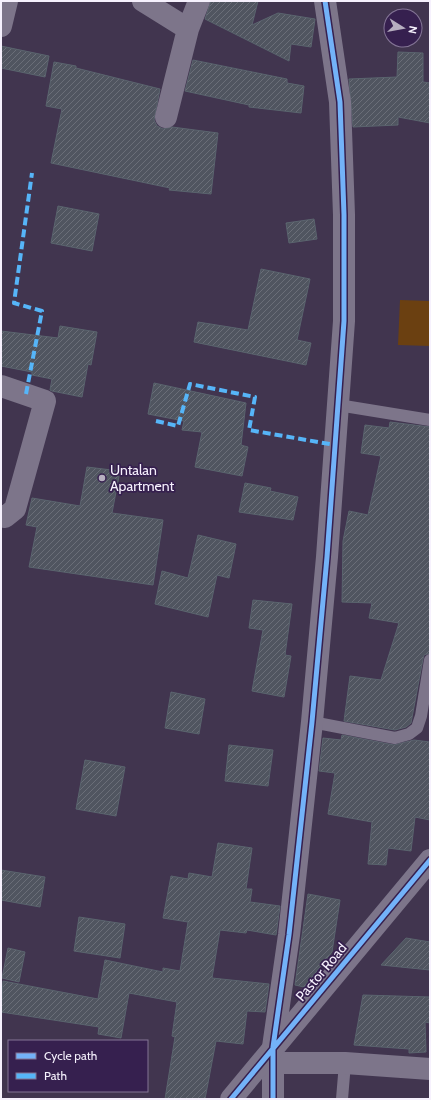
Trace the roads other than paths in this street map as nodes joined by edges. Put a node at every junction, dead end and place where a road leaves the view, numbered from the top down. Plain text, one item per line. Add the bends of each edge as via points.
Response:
1 (7, 1) edge
2 (143, 1) edge
3 (199, 1) edge
4 (325, 1) edge
5 (1, 26) edge
6 (188, 29) junction
7 (166, 117) dead end
8 (1, 386) edge
9 (338, 405) junction
10 (430, 420) edge
11 (1, 516) edge
12 (430, 660) edge
13 (312, 722) junction
14 (430, 860) edge
15 (273, 1055) junction
16 (345, 1063) junction
17 (430, 1069) edge
18 (231, 1099) edge
19 (273, 1099) edge
20 (342, 1099) edge

1 - 5 street
2 - 6 street
3 - 6 street
4 - 9 street via 340,102 344,215 344,322
6 - 7 street
8 - 11 street via 45,401 15,510 5,517
9 - 10 lane
9 - 13 street
12 - 13 lane via 421,716 417,728 408,734 395,738
13 - 15 street
14 - 15 street, Pastor Road
15 - 16 street
15 - 18 street, Pastor Road
15 - 19 street
16 - 17 street
16 - 20 lane

